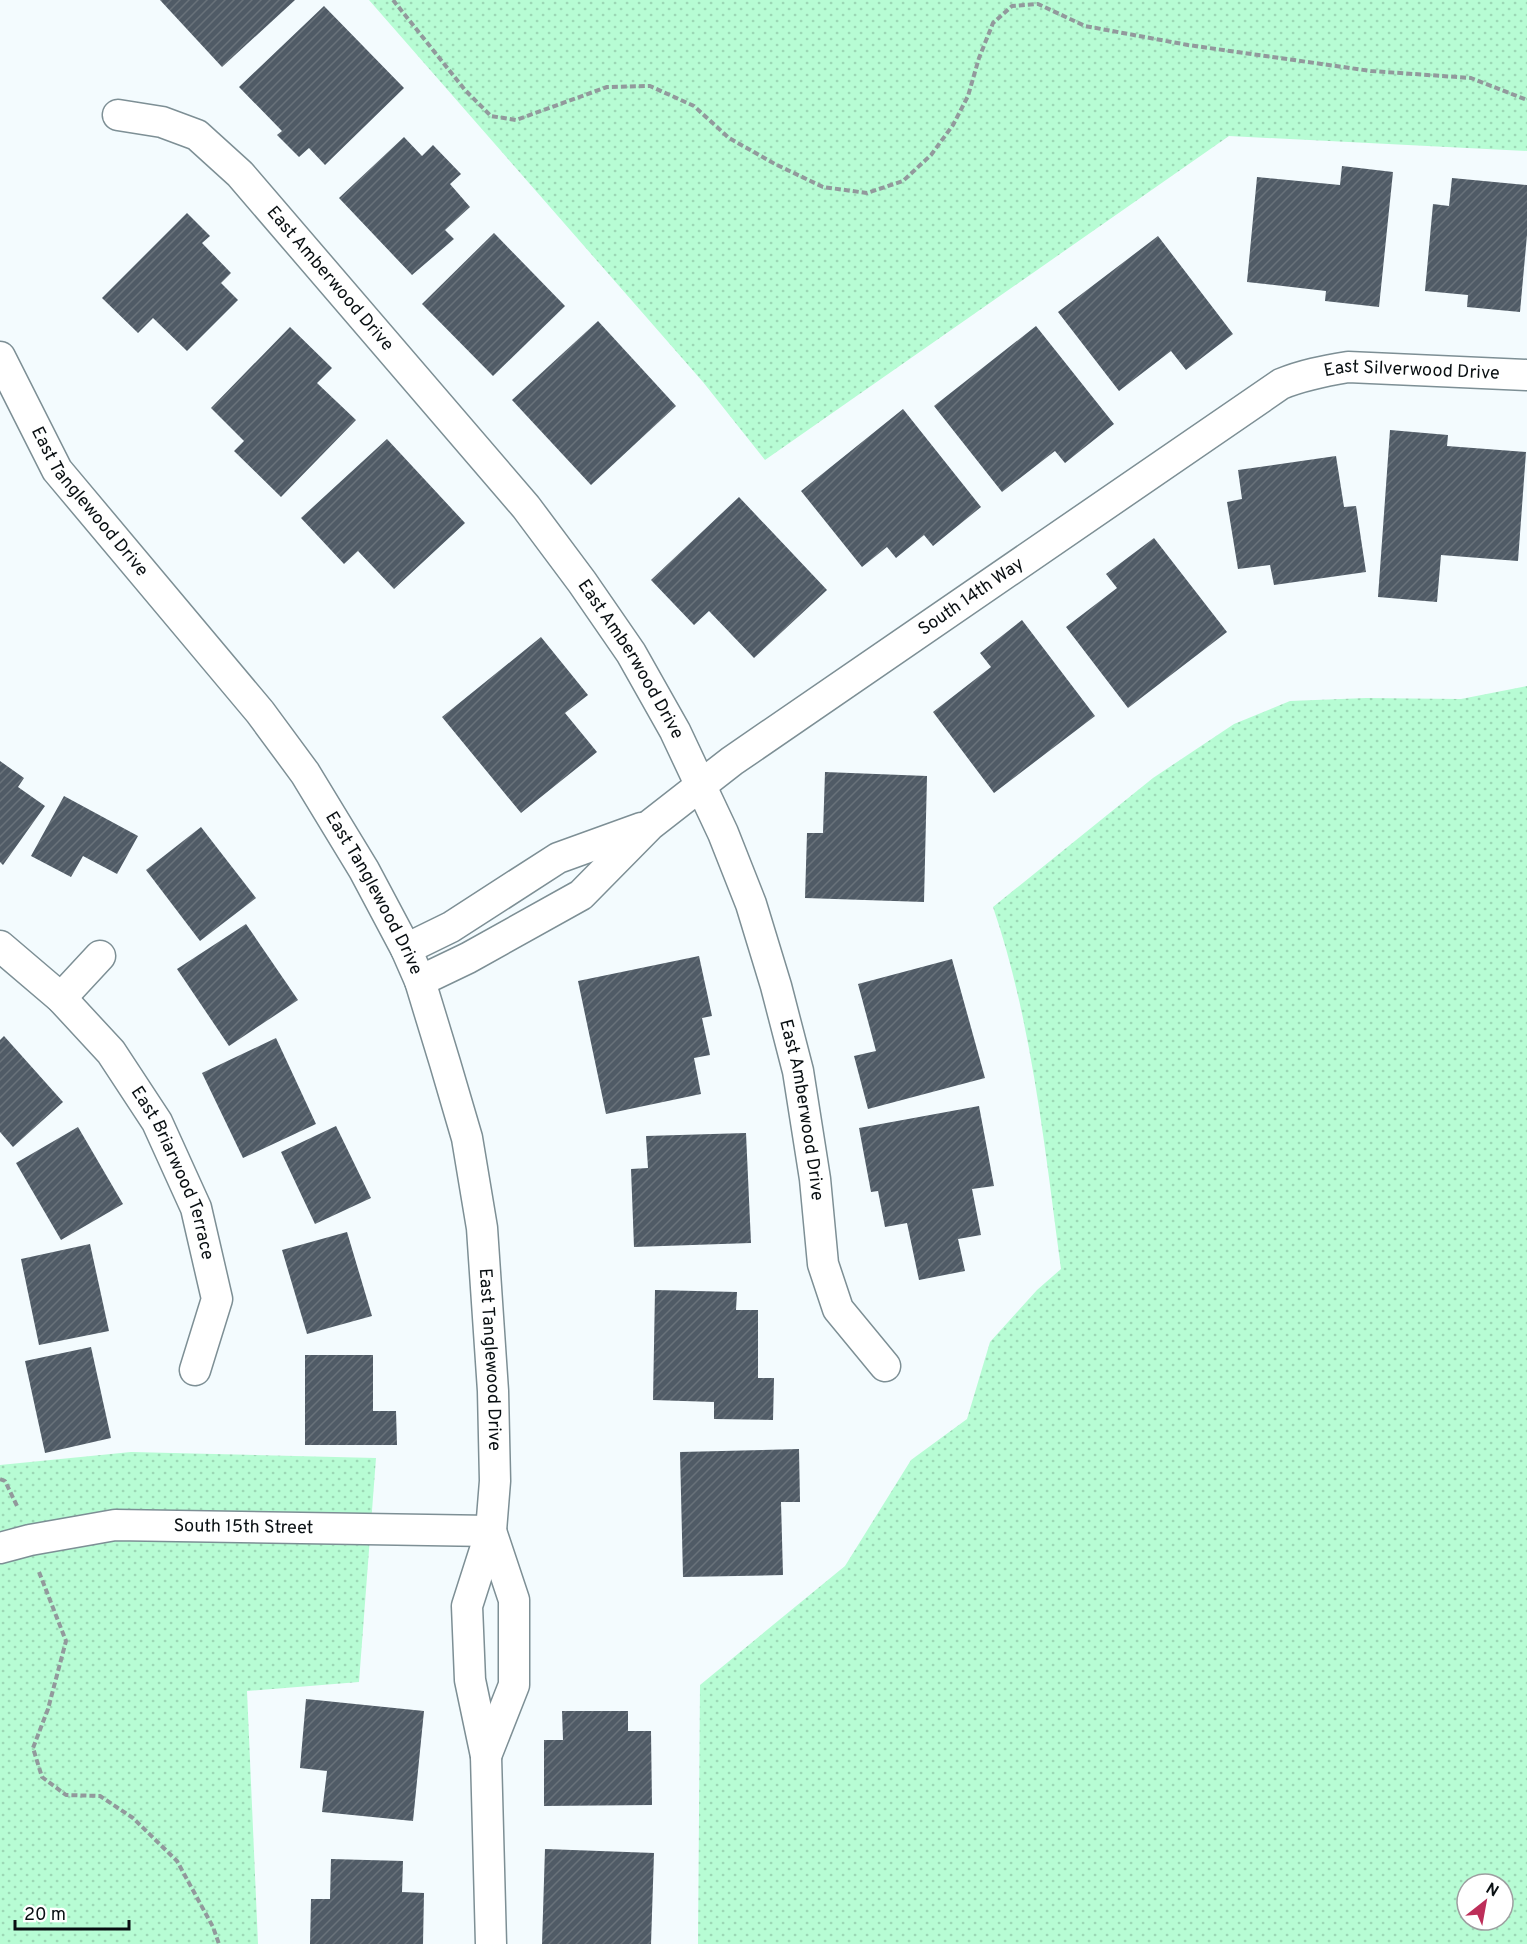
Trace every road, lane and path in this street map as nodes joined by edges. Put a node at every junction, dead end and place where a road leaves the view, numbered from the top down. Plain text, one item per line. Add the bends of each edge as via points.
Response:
1 (393, 0) edge
2 (1527, 100) edge
3 (118, 115) dead end
4 (0, 357) edge
5 (1527, 375) edge
6 (1298, 377) joint
7 (701, 785) junction
8 (650, 825) junction
9 (528, 878) junction
10 (550, 913) junction
11 (0, 946) edge
12 (406, 949) junction
13 (100, 956) dead end
14 (420, 981) junction
15 (62, 998) junction
16 (885, 1366) dead end
17 (195, 1370) dead end
18 (0, 1479) edge
19 (490, 1531) junction
20 (30, 1540) junction
21 (0, 1548) edge
22 (468, 1646) junction
23 (514, 1648) junction
24 (486, 1756) junction
25 (219, 1944) edge
26 (491, 1944) edge

1 - 2 path via 465,90 491,116 516,120 607,87 650,86 694,106 729,138 775,164 823,187 867,193 903,181 931,155 968,96 993,23 1012,6 1038,4 1085,26 1211,48 1371,71 1471,78
3 - 7 street, East Amberwood Drive via 162,122 197,135 240,174 489,462 555,545 631,653
4 - 12 street, East Tanglewood Drive via 57,470 273,729 305,773 364,870
5 - 6 street, East Silverwood Drive via 1348,367
6 - 7 street, South 14th Way via 1235,415
7 - 8 street, South 14th Way
7 - 16 street, East Amberwood Drive via 751,904 776,986 798,1071 824,1264 838,1309
8 - 9 street, South 14th Way via 558,858
8 - 10 street, South 14th Way via 581,895
9 - 10 street
9 - 12 street, South 14th Way via 451,927
10 - 14 street, South 14th Way
11 - 15 street, East Briarwood Terrace
12 - 14 street, East Tanglewood Drive
13 - 15 street
14 - 19 street, East Tanglewood Drive via 467,1138 482,1228 493,1391 495,1481
15 - 17 street, East Briarwood Terrace via 111,1052 157,1122 196,1208 217,1299
18 - 20 path via 5,1481 18,1507
19 - 20 street, South 15th Street via 115,1525
19 - 22 street via 467,1606
19 - 23 street via 514,1600
20 - 21 street, South 15th Street
20 - 25 path via 40,1580 66,1641 33,1748 42,1777 66,1796 100,1796 133,1818 177,1861
22 - 23 street
22 - 24 street via 470,1680
23 - 24 street via 514,1684
24 - 26 street

